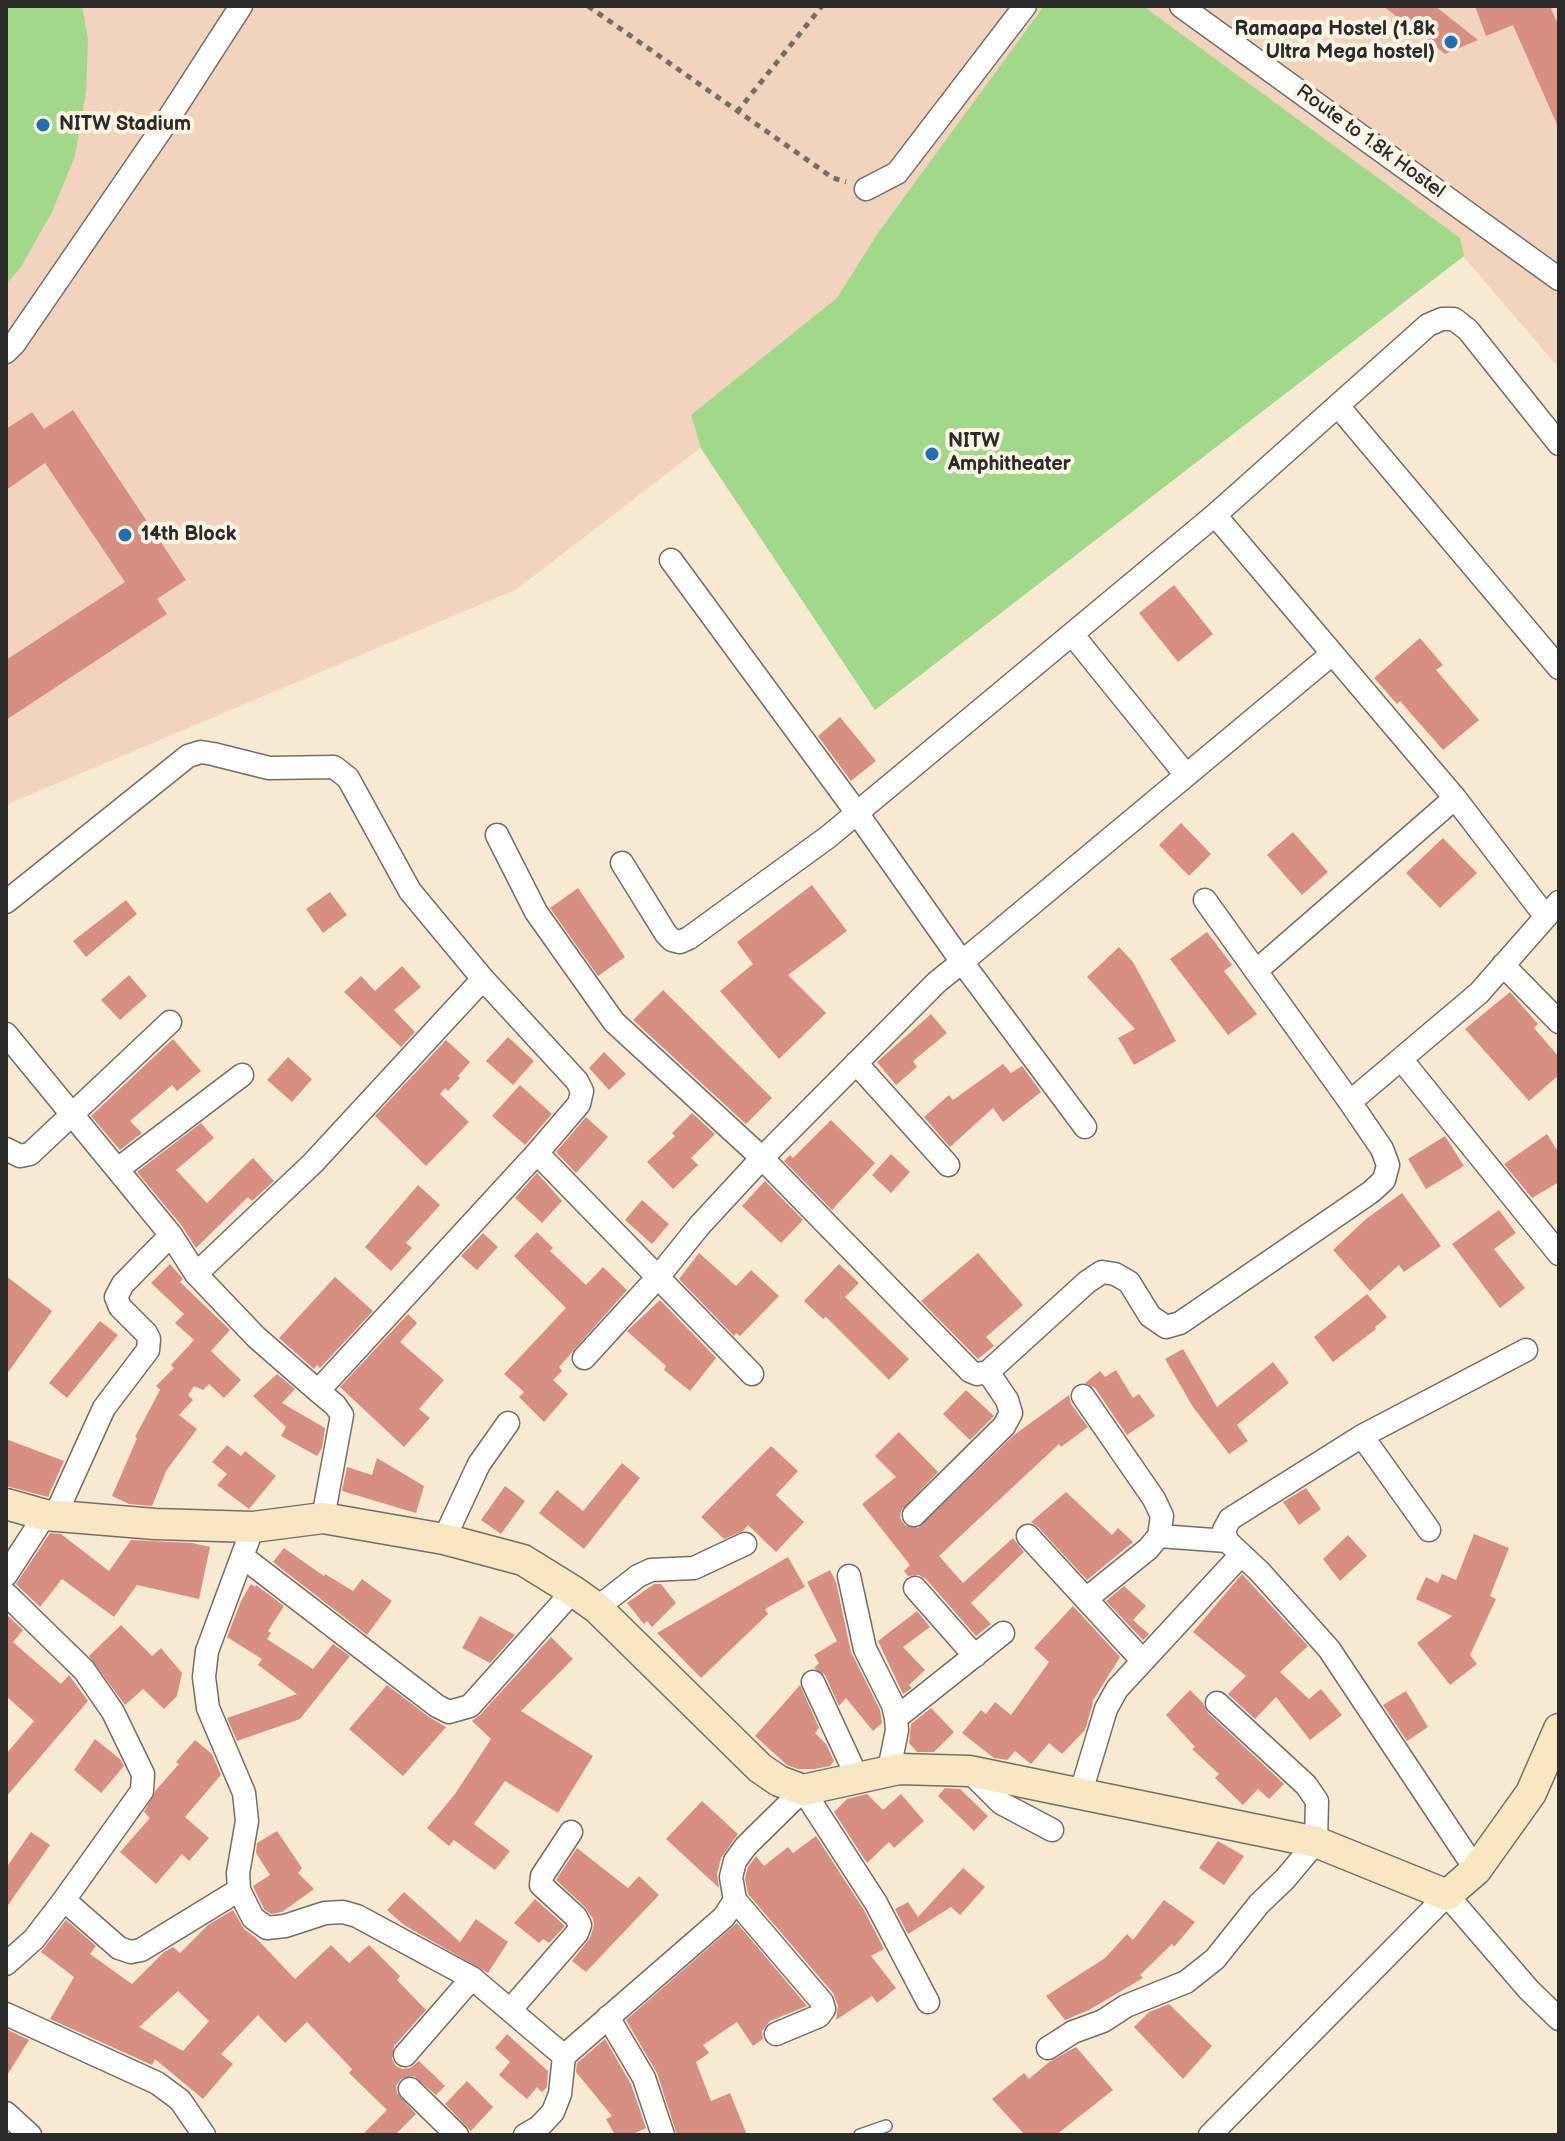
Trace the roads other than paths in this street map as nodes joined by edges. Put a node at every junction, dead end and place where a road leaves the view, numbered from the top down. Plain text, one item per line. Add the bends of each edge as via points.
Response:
1 (241, 6) edge
2 (1025, 6) edge
3 (1181, 6) edge
4 (866, 189) road end
5 (1559, 279) edge
6 (6, 352) edge
7 (1338, 406) junction
8 (1559, 444) edge
9 (1215, 515) junction
10 (671, 560) dead end
11 (1072, 634) junction
12 (1332, 654) junction
13 (1559, 668) edge
14 (1186, 775) junction
15 (1455, 798) junction
16 (857, 813) junction
17 (497, 835) dead end
18 (622, 863) dead end
19 (1205, 900) dead end
20 (6, 902) edge
21 (1552, 909) edge
22 (962, 962) junction
23 (1503, 965) junction
24 (1256, 971) junction
25 (483, 979) junction
26 (170, 1022) dead end
27 (1559, 1022) edge
28 (6, 1034) edge
29 (1401, 1059) junction
30 (856, 1063) junction
31 (242, 1075) dead end
32 (1350, 1102) junction
33 (70, 1115) junction
34 (1085, 1127) dead end
35 (6, 1149) edge
36 (537, 1153) junction
37 (762, 1158) junction
38 (948, 1165) dead end
39 (118, 1169) junction
40 (171, 1235) junction
41 (1559, 1254) edge
42 (196, 1274) junction
43 (658, 1277) junction
44 (1526, 1350) dead end
45 (584, 1358) dead end
46 (988, 1372) junction
47 (752, 1374) dead end
48 (318, 1391) junction
49 (1083, 1396) dead end
50 (508, 1423) dead end
51 (1362, 1436) junction
52 (6, 1504) edge
53 (914, 1515) dead end
54 (50, 1516) junction
55 (323, 1518) junction
56 (253, 1527) junction
57 (1429, 1530) dead end
58 (1028, 1536) dead end
59 (1159, 1536) junction
60 (444, 1539) junction
61 (745, 1544) dead end
62 (1233, 1548) junction
63 (243, 1557) junction
64 (6, 1575) edge
65 (849, 1576) dead end
66 (915, 1588) dead end
67 (6, 1594) edge
68 (585, 1599) junction
69 (1086, 1599) junction
70 (1003, 1633) dead end
71 (975, 1656) junction
72 (1142, 1660) junction
73 (813, 1682) dead end
74 (1217, 1703) dead end
75 (896, 1718) junction
76 (1559, 1729) edge
77 (889, 1770) junction
78 (969, 1771) junction
79 (857, 1777) junction
80 (803, 1790) junction
81 (1081, 1792) junction
82 (1052, 1830) dead end
83 (571, 1832) dead end
84 (1316, 1842) junction
85 (1476, 1870) junction
86 (239, 1890) junction
87 (1447, 1895) junction
88 (64, 1900) junction
89 (735, 1900) junction
90 (6, 1964) edge
91 (472, 1978) junction
92 (1529, 1990) junction
93 (928, 2002) dead end
94 (1559, 2003) edge
95 (511, 2009) junction
96 (6, 2014) edge
97 (608, 2017) junction
98 (1559, 2019) edge
99 (776, 2034) dead end
100 (1048, 2048) dead end
101 (405, 2055) dead end
102 (564, 2056) junction
103 (410, 2089) dead end
104 (6, 2113) edge
105 (886, 2126) dead end
106 (550, 2127) edge
107 (30, 2135) edge
108 (204, 2135) edge
109 (457, 2135) edge
110 (525, 2135) edge
111 (663, 2135) edge
112 (860, 2135) edge
113 (1210, 2135) edge

1 - 6 street
2 - 4 street via 897,173
3 - 5 street, Route to 1.8k Hostel
7 - 8 street via 1428,325 1454,319
7 - 9 street
7 - 13 street
9 - 11 street
9 - 12 street
10 - 16 street
11 - 14 street
11 - 16 street
12 - 14 street
12 - 15 street
14 - 22 street
15 - 21 street
15 - 24 street
16 - 18 street via 680,942 666,934
16 - 22 street
17 - 37 street via 536,912 614,1022
19 - 24 street
20 - 25 street via 188,756 201,752 269,768 334,767 348,778 410,891
21 - 23 street
22 - 30 street
22 - 34 street
23 - 27 street
23 - 29 street via 1479,993
24 - 32 street
25 - 36 street via 582,1091 579,1104
25 - 42 street via 313,1163
26 - 33 street
28 - 33 street
29 - 32 street
29 - 41 street
30 - 37 street
30 - 38 street
31 - 39 street
32 - 46 street via 1388,1165 1384,1180 1371,1192 1180,1323 1166,1327 1150,1316 1129,1282 1102,1272
33 - 35 street via 30,1154
33 - 39 street
36 - 43 street
36 - 48 street
37 - 43 street
37 - 46 street via 970,1371
39 - 40 street
40 - 42 street
40 - 54 street via 116,1297 146,1333 148,1350 104,1408
42 - 48 street
43 - 45 street
43 - 47 street
44 - 51 street
46 - 53 street via 1011,1413
48 - 55 street via 342,1415
49 - 59 street via 1154,1499 1162,1516
50 - 60 street via 479,1464
51 - 57 street
51 - 62 street via 1230,1519 1224,1530
52 - 54 street
54 - 56 street
54 - 64 street
55 - 56 street
55 - 60 street
56 - 63 street
58 - 69 street
59 - 62 street
59 - 69 street
60 - 68 street via 523,1560
61 - 68 street via 694,1568 651,1570
62 - 72 street
62 - 85 street via 1329,1649
63 - 68 street via 449,1712 470,1706
63 - 86 street via 207,1651 204,1677 208,1708 244,1793 247,1821
65 - 75 street via 865,1649
66 - 71 street
67 - 88 street via 84,1670 113,1712 143,1774 142,1791
68 - 80 street via 760,1768
69 - 72 street
70 - 71 street
71 - 75 street
72 - 81 street via 1106,1709
73 - 79 street
74 - 84 street via 1306,1785 1317,1801
75 - 77 street
76 - 85 street via 1531,1793
77 - 78 street
77 - 79 street
78 - 81 street
78 - 82 street via 1001,1803
79 - 80 street
80 - 89 street via 735,1861
80 - 93 street via 876,1903
81 - 84 street
83 - 95 street via 541,1885 580,1925
84 - 87 street
84 - 100 street via 1215,1959 1186,1982 1126,2006
85 - 87 street
86 - 88 street via 131,1952 119,1948
86 - 91 street via 253,1918 267,1928 343,1912
87 - 92 street
87 - 113 street
88 - 90 street
89 - 97 street via 724,1917
89 - 99 street via 822,2002 819,2016
91 - 95 street
91 - 101 street
92 - 94 street
92 - 98 street
95 - 102 street
96 - 108 street via 157,2083 180,2100
97 - 102 street
97 - 111 street via 644,2078
102 - 106 street
103 - 109 street
104 - 107 street
105 - 112 lane
106 - 110 street

